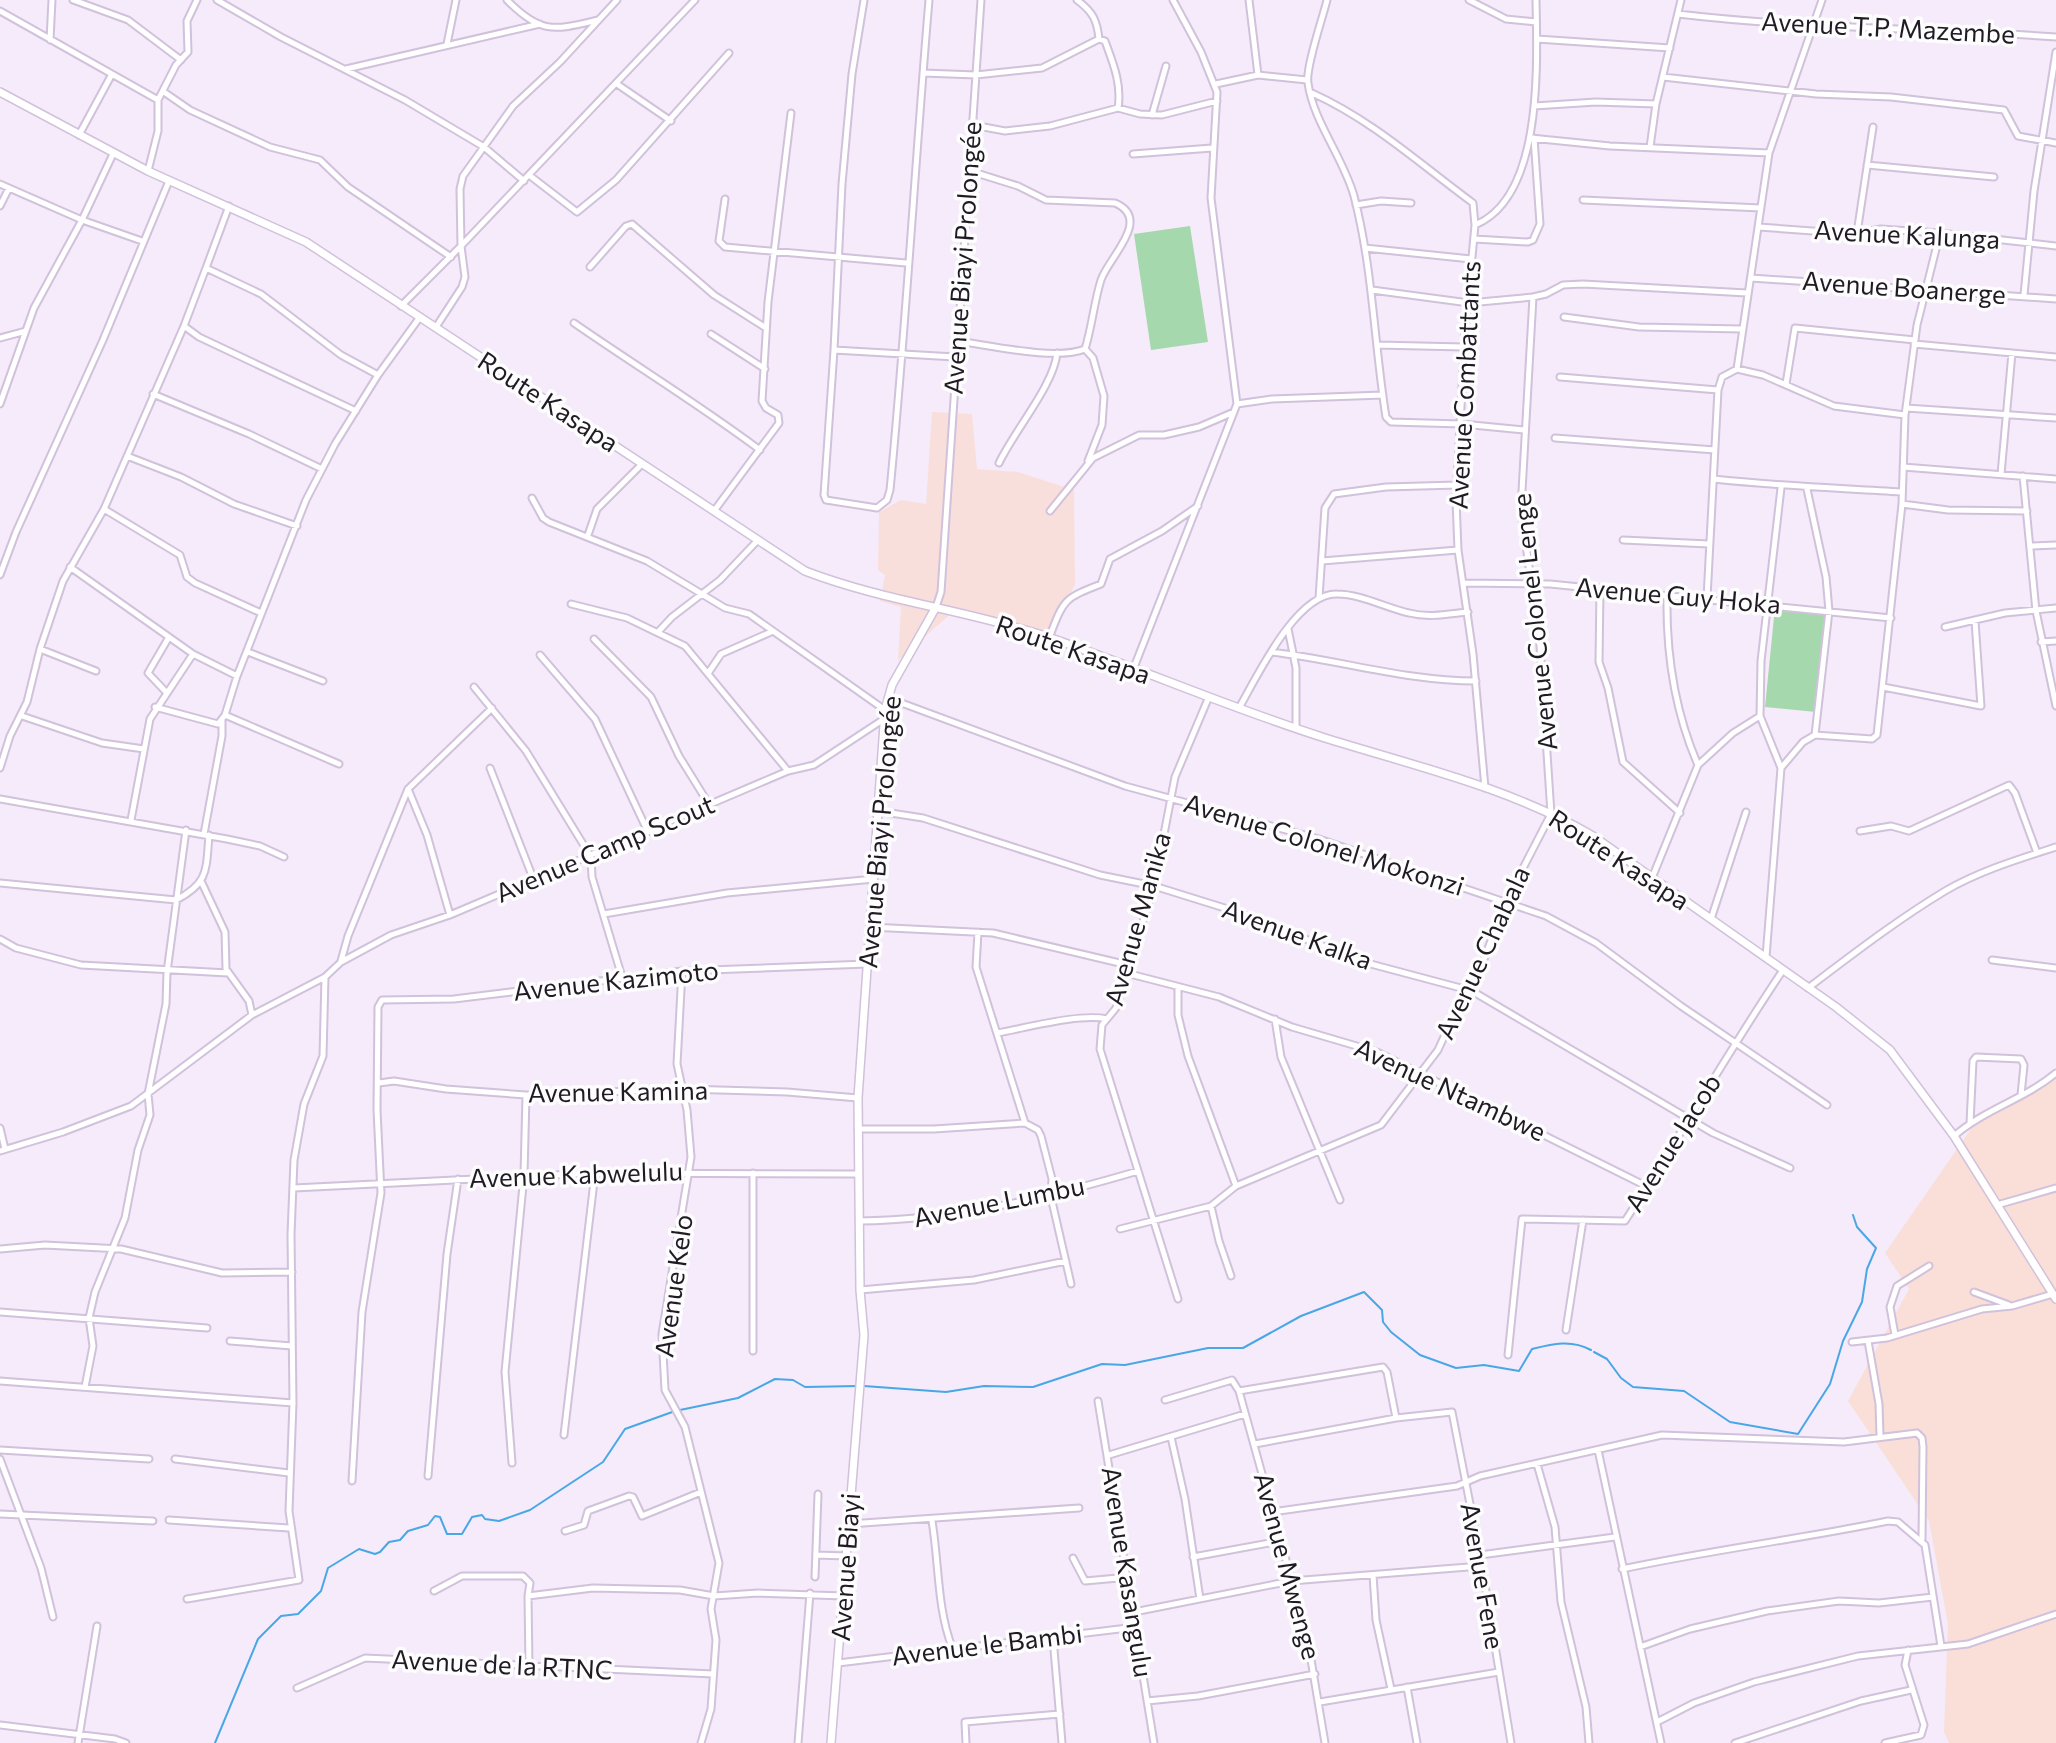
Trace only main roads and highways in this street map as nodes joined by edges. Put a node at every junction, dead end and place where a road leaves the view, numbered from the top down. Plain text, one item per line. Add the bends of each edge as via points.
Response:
1 (0, 92) edge
2 (936, 607) junction
3 (2055, 1296) edge
4 (859, 1388) joint
5 (831, 1743) edge

1 - 2 main road, Route Kasapa via 113,154 306,242 795,566 819,577
2 - 3 main road, Route Kasapa via 1048,638 1208,699 1485,788 1593,836 1864,1027 1890,1051 1954,1136
2 - 4 main road, Avenue Biayi Prolongée via 888,698 885,715 858,1098 864,1335
4 - 5 main road, Avenue Biayi

